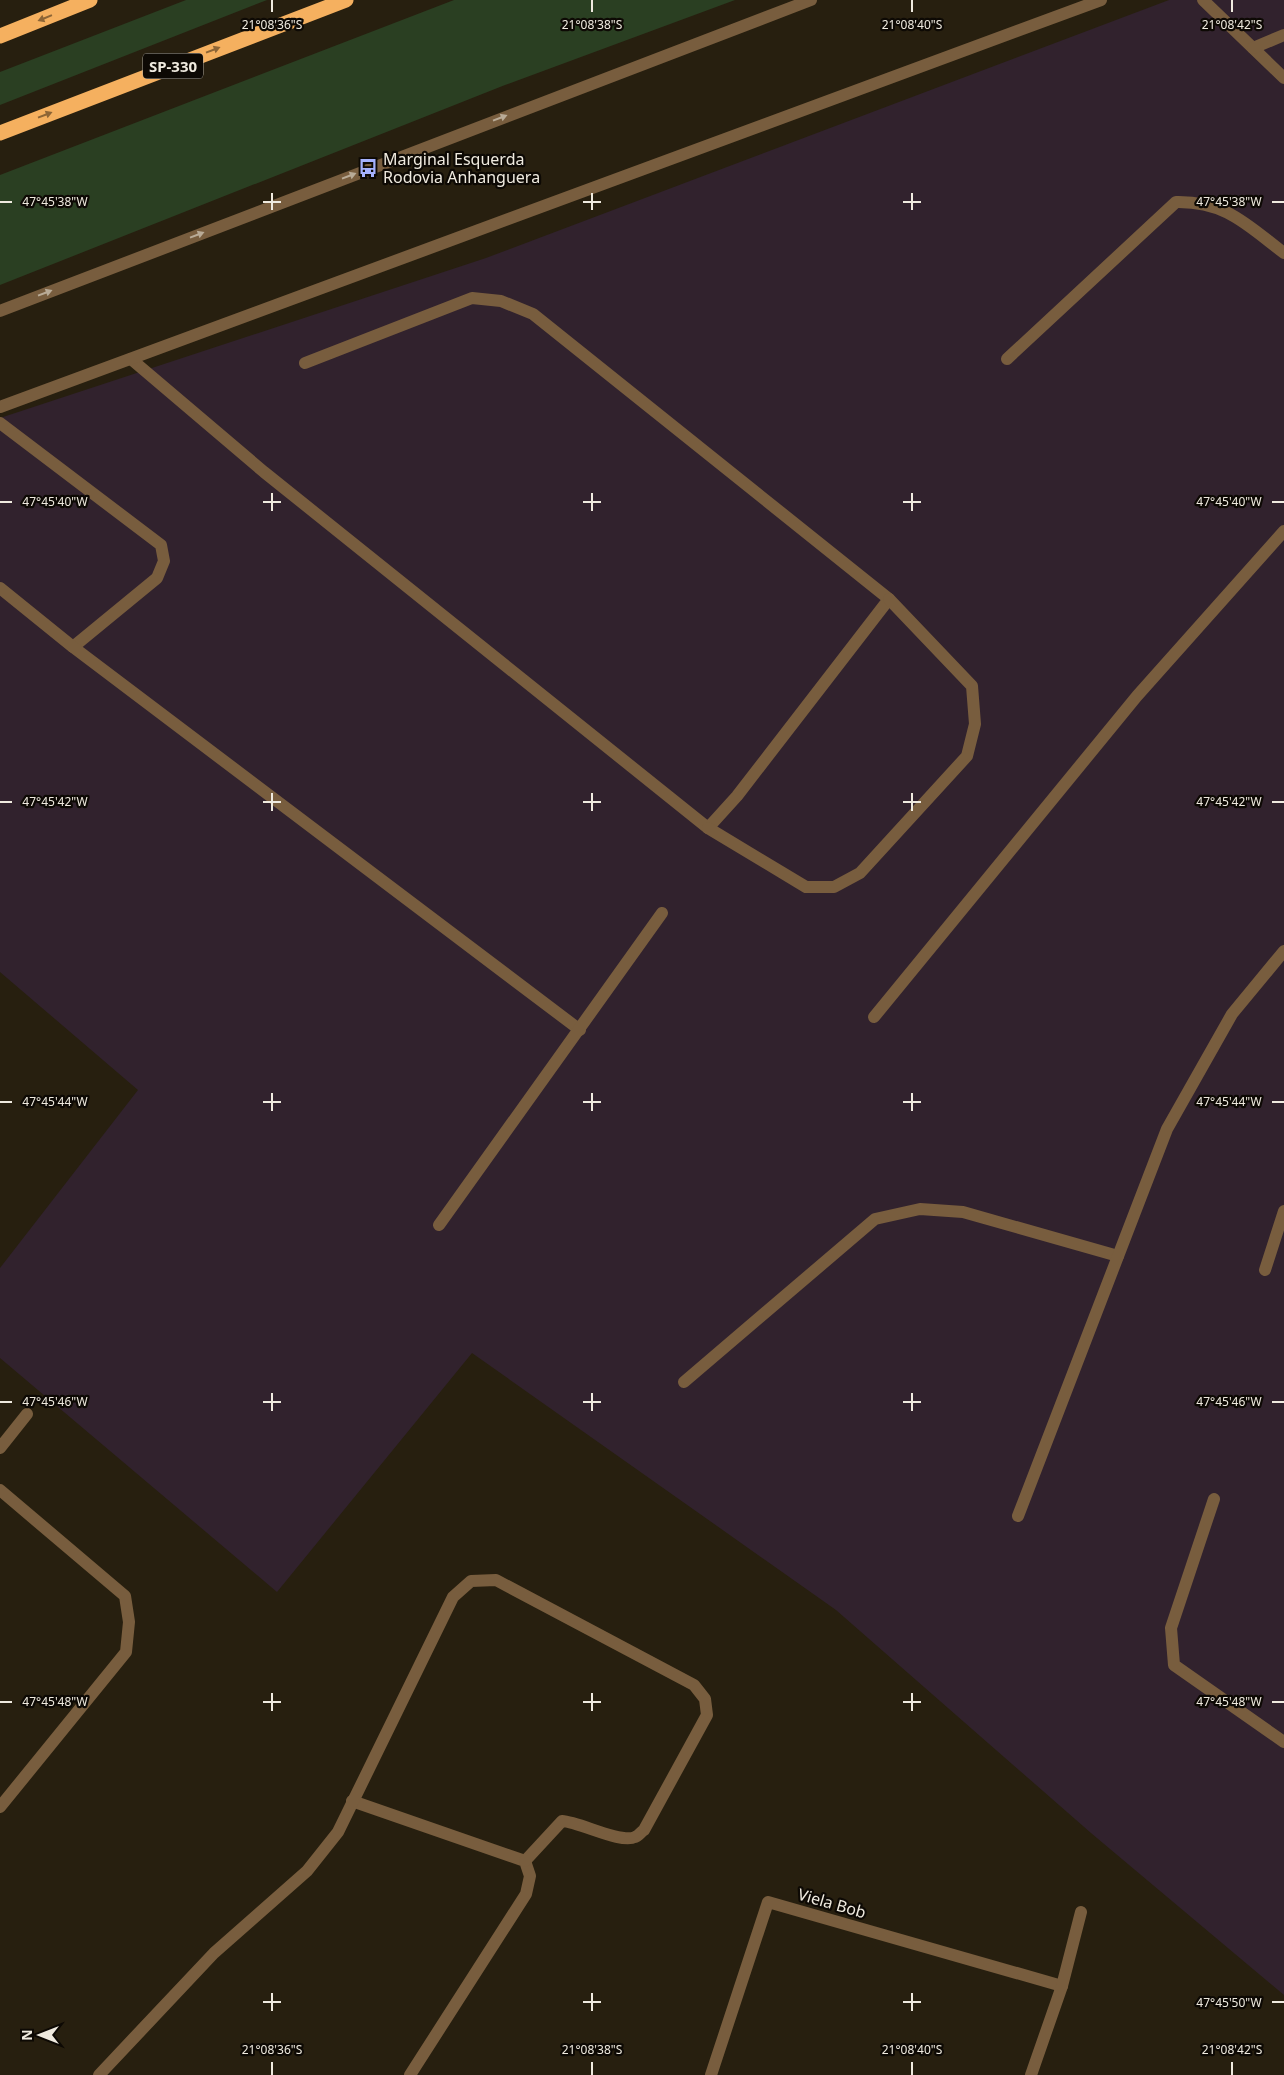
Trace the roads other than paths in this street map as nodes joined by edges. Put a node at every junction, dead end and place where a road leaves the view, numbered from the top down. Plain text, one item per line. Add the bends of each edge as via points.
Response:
1 (90, 0) edge
2 (346, 0) edge
3 (811, 0) edge
4 (1101, 0) edge
5 (1202, 0) edge
6 (1284, 35) edge
7 (0, 36) edge
8 (1253, 48) junction
9 (1284, 78) edge
10 (0, 133) edge
11 (1284, 253) edge
12 (0, 311) edge
13 (131, 359) junction
14 (1007, 359) dead end
15 (305, 363) dead end
16 (0, 407) edge
17 (0, 423) edge
18 (1284, 531) edge
19 (0, 588) edge
20 (888, 599) junction
21 (73, 646) junction
22 (708, 828) junction
23 (662, 913) dead end
24 (1284, 951) edge
25 (874, 1016) dead end
26 (580, 1030) junction
27 (1284, 1211) edge
28 (439, 1225) dead end
29 (1118, 1256) junction
30 (1264, 1270) dead end
31 (684, 1382) dead end
32 (27, 1414) dead end
33 (0, 1448) edge
34 (0, 1490) edge
35 (1214, 1499) dead end
36 (1018, 1516) dead end
37 (1284, 1742) edge
38 (352, 1801) junction
39 (0, 1807) edge
40 (525, 1861) junction
41 (1081, 1912) dead end
42 (1062, 1986) junction
43 (99, 2075) edge
44 (410, 2075) edge
45 (711, 2075) edge
46 (1031, 2075) edge

1 -> 7 highway
10 -> 2 highway, SP-330
12 -> 3 street
4 - 13 street
5 - 8 street
6 - 8 street
8 - 9 street
11 - 14 street via 1237,217 1216,206 1176,202
13 - 16 street
13 - 22 street via 272,478
15 - 20 street via 472,298 501,301 533,314
17 - 21 street via 161,545 164,561 157,578
18 - 25 street via 1137,696
19 - 21 street
20 - 22 street via 737,796
20 - 22 street via 972,686 975,724 967,756 860,873 834,887 806,887
21 - 26 street
23 - 26 street
24 - 29 street via 1232,1014 1167,1129
26 - 28 street
27 - 30 street
29 - 31 street via 963,1212 920,1209 875,1219
29 - 36 street
32 - 33 street
34 - 39 street via 125,1596 129,1622 126,1652
35 - 37 street via 1171,1628 1174,1665
38 - 40 street
38 - 40 street via 453,1597 471,1582 496,1580 694,1685 706,1699 707,1715 644,1830 634,1838 620,1838 562,1821
38 - 43 street via 338,1832 307,1871 214,1953
40 - 44 street via 530,1876 526,1894
41 - 42 street
42 - 45 street, Viela Bob via 768,1902
42 - 46 street

